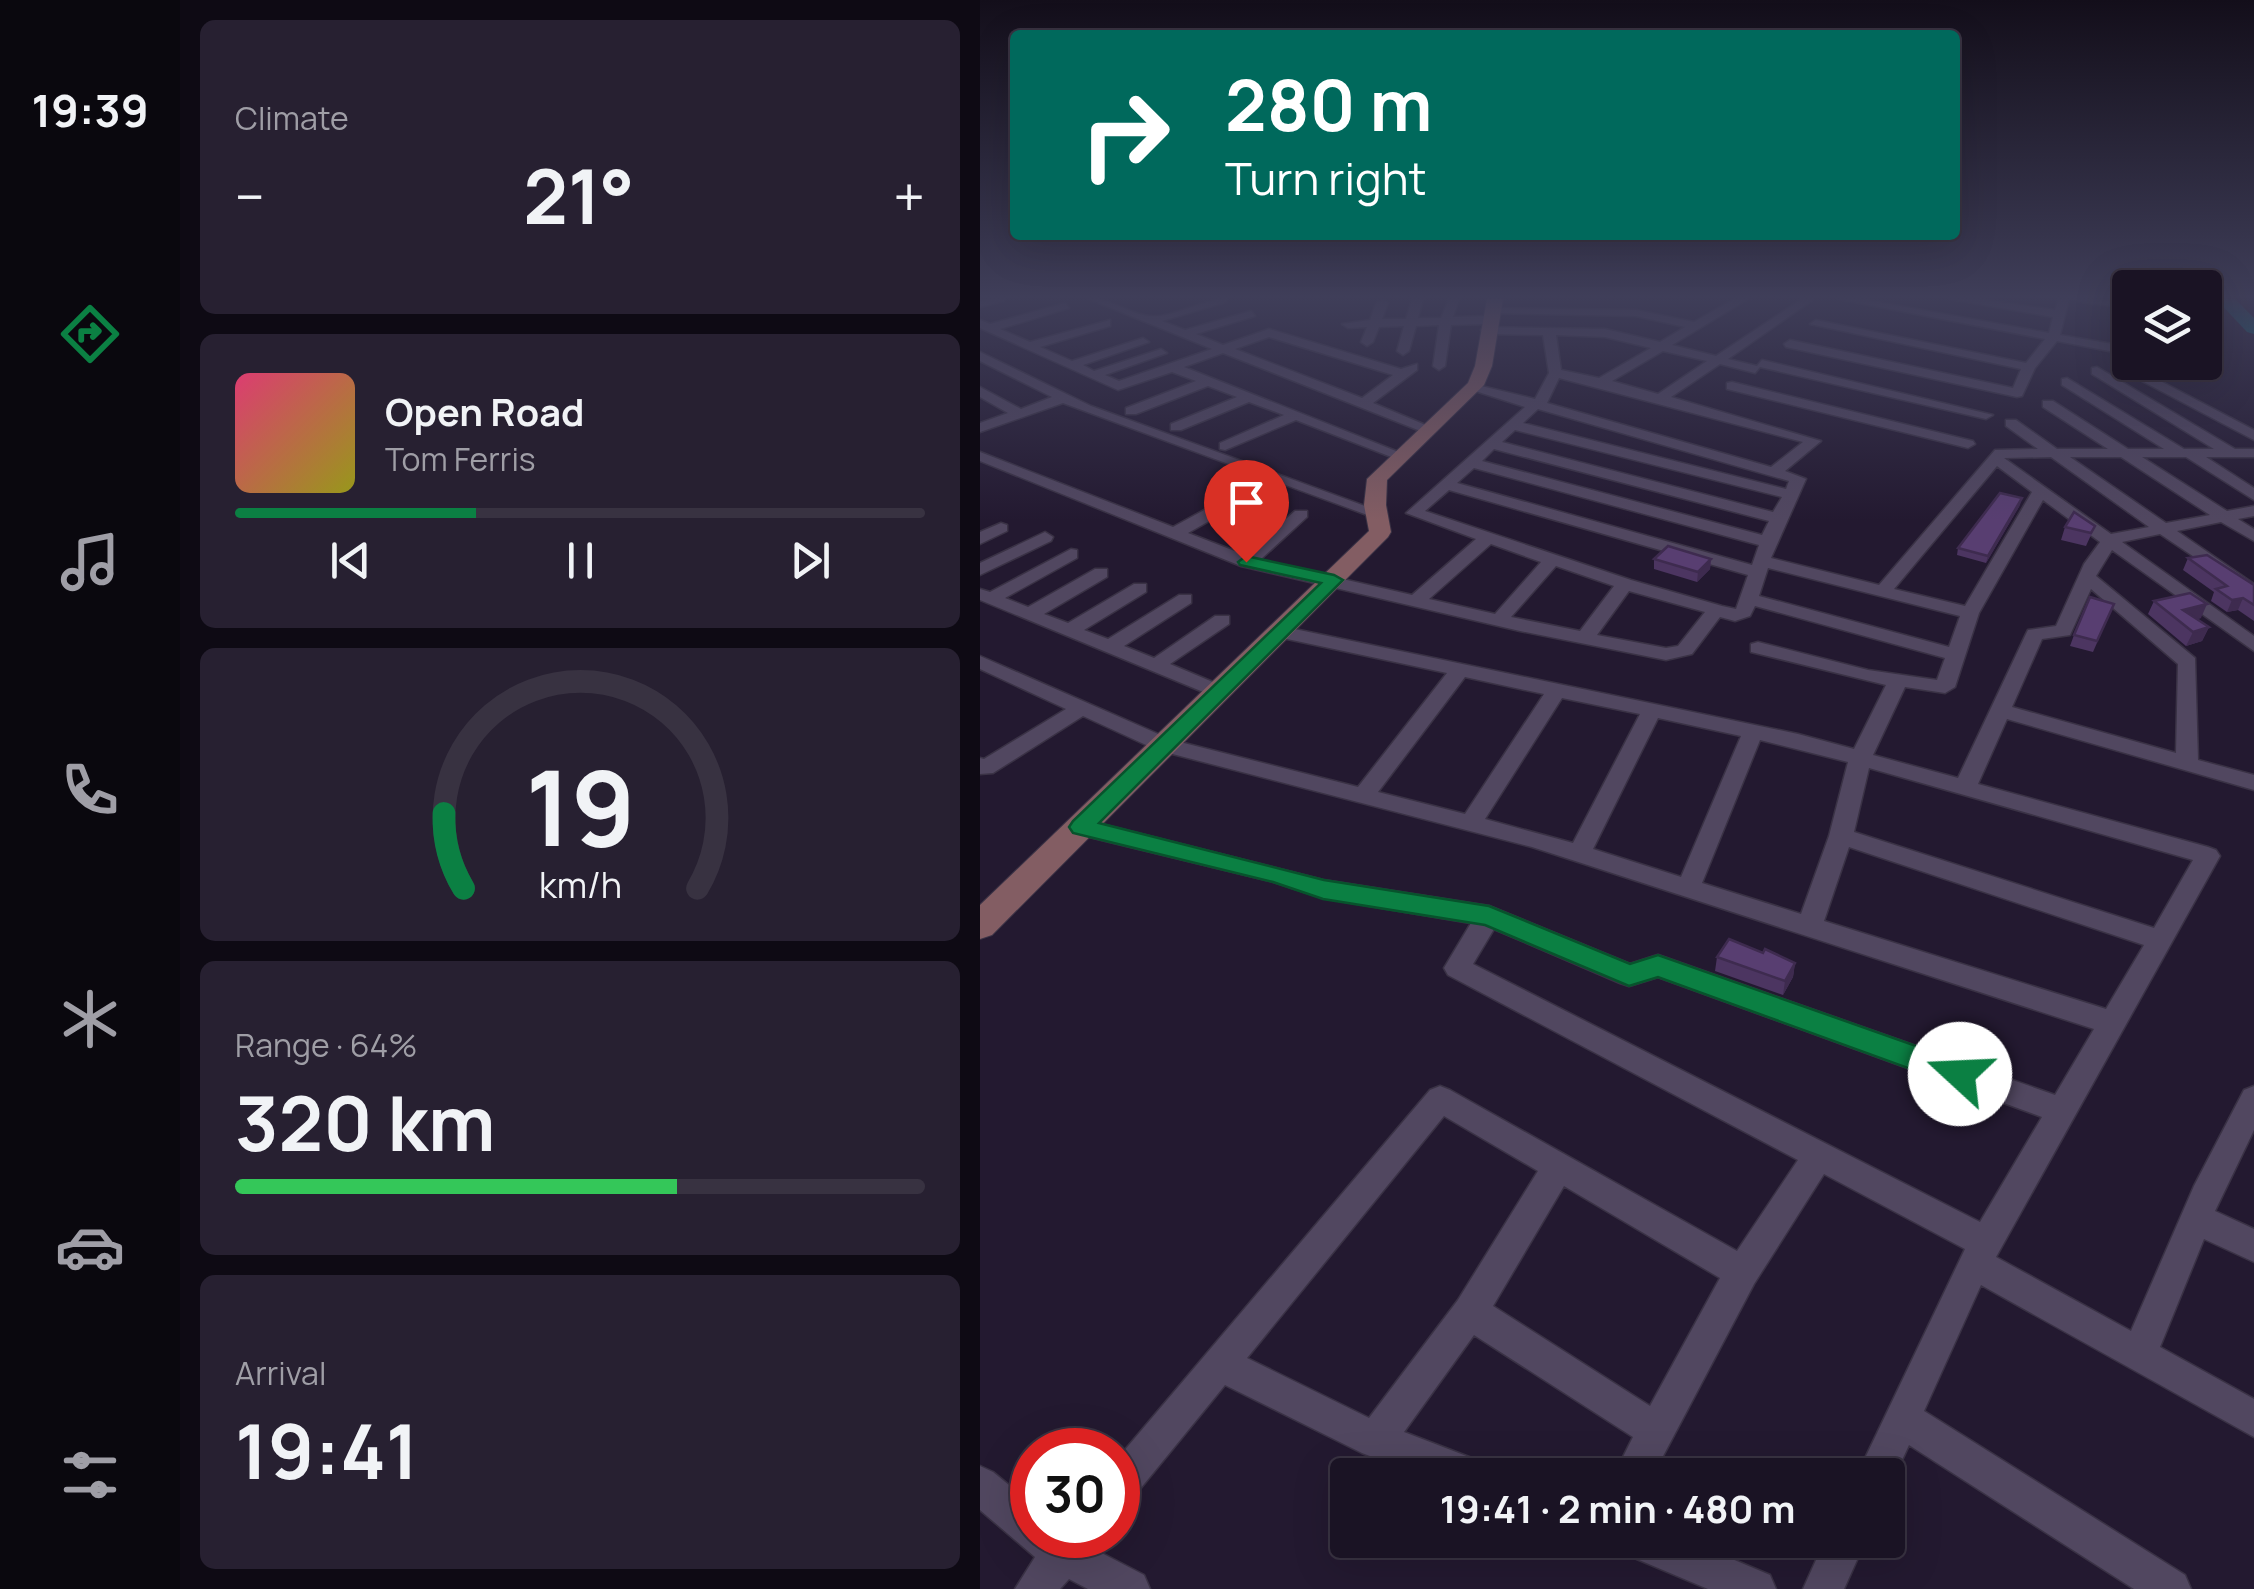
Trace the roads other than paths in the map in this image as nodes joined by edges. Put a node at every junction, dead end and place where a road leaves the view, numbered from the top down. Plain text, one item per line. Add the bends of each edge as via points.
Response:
1 (1014, 373) edge
2 (1088, 373) edge
3 (1102, 373) edge
4 (1158, 373) edge
5 (1187, 373) edge
6 (1285, 373) edge
7 (1405, 373) edge
8 (1481, 373) edge
9 (1554, 373) joint
10 (1616, 373) edge
11 (1698, 373) edge
12 (1749, 373) edge
13 (1791, 373) edge
14 (1926, 373) edge
15 (2026, 373) edge
16 (2101, 373) edge
17 (1094, 376) junction
18 (2151, 380) edge
19 (1208, 381) junction
20 (1601, 382) junction
21 (2067, 382) dead end
22 (1472, 388) junction
23 (980, 391) edge
24 (1249, 397) junction
25 (1063, 398) junction
26 (1662, 398) junction
27 (1364, 404) junction
28 (1534, 404) junction
29 (2048, 404) dead end
30 (1131, 410) dead end
31 (1022, 415) junction
32 (1296, 415) junction
33 (1986, 415) dead end
34 (2011, 423) dead end
35 (1756, 424) junction
36 (1512, 425) junction
37 (1176, 426) dead end
38 (980, 428) edge
39 (1428, 429) junction
40 (1742, 434) dead end
41 (2254, 436) edge
42 (1491, 444) junction
43 (1727, 444) dead end
44 (1968, 444) dead end
45 (1225, 446) dead end
46 (2058, 453) junction
47 (2129, 453) junction
48 (2185, 453) junction
49 (2232, 453) junction
50 (2254, 453) edge
51 (1712, 454) junction
52 (1399, 455) junction
53 (980, 456) edge
54 (1996, 458) junction
55 (1470, 462) junction
56 (1774, 472) junction
57 (1446, 484) junction
58 (1256, 488) dead end
59 (2041, 490) junction
60 (1791, 494) junction
61 (2254, 495) edge
62 (2254, 511) edge
63 (1414, 513) junction
64 (1300, 514) dead end
65 (2229, 517) junction
66 (1778, 518) junction
67 (1377, 519) junction
68 (1001, 528) dead end
69 (2166, 530) junction
70 (1173, 534) junction
71 (2254, 536) edge
72 (1045, 537) dead end
73 (980, 538) edge
74 (1488, 538) junction
75 (2111, 539) junction
76 (1768, 542) junction
77 (1071, 554) dead end
78 (1552, 560) junction
79 (1246, 562) junction
80 (1760, 566) junction
81 (980, 570) edge
82 (1101, 573) dead end
83 (2086, 577) junction
84 (1334, 580) junction
85 (1625, 584) junction
86 (1140, 588) dead end
87 (1883, 591) junction
88 (2254, 592) edge
89 (986, 596) edge
90 (1186, 599) dead end
91 (1749, 599) junction
92 (1417, 600) junction
93 (1716, 610) junction
94 (1970, 612) junction
95 (1030, 614) junction
96 (1222, 620) dead end
97 (1499, 620) junction
98 (1070, 630) junction
99 (1280, 632) junction
100 (1585, 638) junction
101 (2254, 645) edge
102 (1110, 646) junction
103 (1758, 648) dead end
104 (1956, 655) junction
105 (980, 662) edge
106 (1156, 666) junction
107 (1460, 670) junction
108 (1898, 680) junction
109 (1557, 690) junction
110 (1220, 692) junction
111 (1082, 708) junction
112 (1652, 710) junction
113 (2000, 710) junction
114 (1753, 732) junction
115 (1165, 745) junction
116 (1860, 758) junction
117 (2187, 764) junction
118 (980, 765) edge
119 (2254, 783) edge
120 (1965, 788) junction
121 (1363, 796) junction
122 (1471, 823) junction
123 (1081, 827) junction
124 (1841, 836) junction
125 (1579, 854) junction
126 (1688, 888) junction
127 (1489, 916) junction
128 (980, 926) edge
129 (1809, 927) junction
130 (2160, 940) junction
131 (2112, 1024) junction
132 (2254, 1099) edge
133 (2062, 1111) junction
134 (1820, 1154) junction
135 (1558, 1167) junction
136 (2196, 1218) junction
137 (2254, 1246) edge
138 (1981, 1253) junction
139 (1742, 1272) junction
140 (1470, 1312) junction
141 (2139, 1355) junction
142 (1220, 1364) junction
143 (1902, 1418) junction
144 (2254, 1419) edge
145 (1656, 1430) junction
146 (1375, 1440) junction
147 (1423, 1458) edge
148 (1642, 1458) edge
149 (1884, 1458) edge
150 (1140, 1460) edge
151 (980, 1485) edge
152 (1010, 1507) edge
153 (1046, 1558) edge
154 (1083, 1558) edge
155 (1681, 1558) edge
156 (1838, 1558) edge
157 (1035, 1589) edge
158 (1130, 1589) edge
159 (1756, 1589) edge
160 (1823, 1589) edge
161 (2172, 1589) edge

1 - 25 street
2 - 17 street
3 - 17 street
4 - 17 street via 1118,386
5 - 19 street
6 - 27 street
7 - 27 street
8 - 22 street
9 - 20 street
9 - 28 street
10 - 20 street
11 - 26 street
12 - 44 street via 1732,386
13 - 33 street
14 - 15 street via 2018,393
16 - 49 street
18 - 41 street
19 - 24 street
19 - 30 street
20 - 26 street
21 - 48 street
22 - 28 street
22 - 39 street
23 - 31 street
24 - 32 street
24 - 37 street
25 - 31 street
25 - 67 street
26 - 35 street
27 - 39 street
28 - 36 street
28 - 51 street
29 - 47 street
31 - 38 street
32 - 45 street
32 - 52 street
34 - 46 street
35 - 40 street
35 - 56 street via 1814,441
36 - 42 street
36 - 60 street
39 - 52 street
42 - 55 street
42 - 66 street
43 - 51 street
46 - 47 street
46 - 54 street via 2000,452
46 - 69 street
47 - 48 street
47 - 65 street
48 - 49 street
48 - 61 street
49 - 50 street
51 - 56 street
52 - 67 street via 1377,479
53 - 70 street
54 - 59 street
54 - 87 street
55 - 57 street
55 - 76 street
56 - 60 street via 1798,479
57 - 63 street
57 - 80 street
58 - 70 street
59 - 75 street
59 - 94 street
60 - 66 street
62 - 65 street
63 - 67 street
63 - 74 street
64 - 79 street
65 - 69 street
65 - 71 street
66 - 76 street
67 - 84 street via 1380,532
68 - 73 street
69 - 75 street
69 - 88 street
70 - 79 street
72 - 81 street
74 - 78 street
74 - 92 street
75 - 83 street
75 - 101 street
76 - 80 street
77 - 89 street
78 - 85 street
78 - 97 street
79 - 84 street
80 - 87 street
80 - 91 street
82 - 95 street
83 - 113 street via 2063,630 2035,634
83 - 117 street via 2188,662
84 - 92 street
84 - 99 street
85 - 93 street
85 - 100 street
86 - 98 street
87 - 94 street
89 - 95 street
90 - 102 street
91 - 93 street via 1741,615
91 - 104 street
92 - 97 street
93 - 100 street via 1677,654
94 - 104 street
95 - 98 street
96 - 106 street
97 - 100 street
98 - 102 street
99 - 107 street
99 - 110 street
102 - 106 street
103 - 108 street
104 - 108 street via 1946,687
105 - 111 street
106 - 110 street
107 - 109 street
107 - 121 street
108 - 116 street
109 - 112 street
109 - 122 street
110 - 115 street
111 - 115 street
111 - 118 street via 985,768
112 - 114 street
112 - 125 street
113 - 117 street
113 - 120 street
114 - 116 street
114 - 126 street
115 - 121 street
115 - 123 street
116 - 120 street
116 - 124 street
117 - 119 street
120 - 130 street via 2208,856
121 - 122 street
122 - 125 street
123 - 127 street via 1323,889
123 - 128 street
124 - 129 street
124 - 130 street
125 - 126 street
126 - 129 street
127 - 133 street via 1629,975 1658,966
127 - 134 street via 1457,968
129 - 131 street
130 - 131 street
131 - 133 street
132 - 136 street
133 - 138 street
134 - 138 street
134 - 139 street
135 - 139 street
135 - 140 street
135 - 142 street via 1440,1099
136 - 137 street
136 - 141 street
138 - 141 street
138 - 143 street
139 - 145 street
140 - 145 street
140 - 146 street
141 - 144 street
142 - 146 street
142 - 150 street
143 - 149 street
143 - 161 street
145 - 148 street
146 - 147 street
151 - 152 street
153 - 157 street
154 - 158 street
155 - 159 street
156 - 160 street

